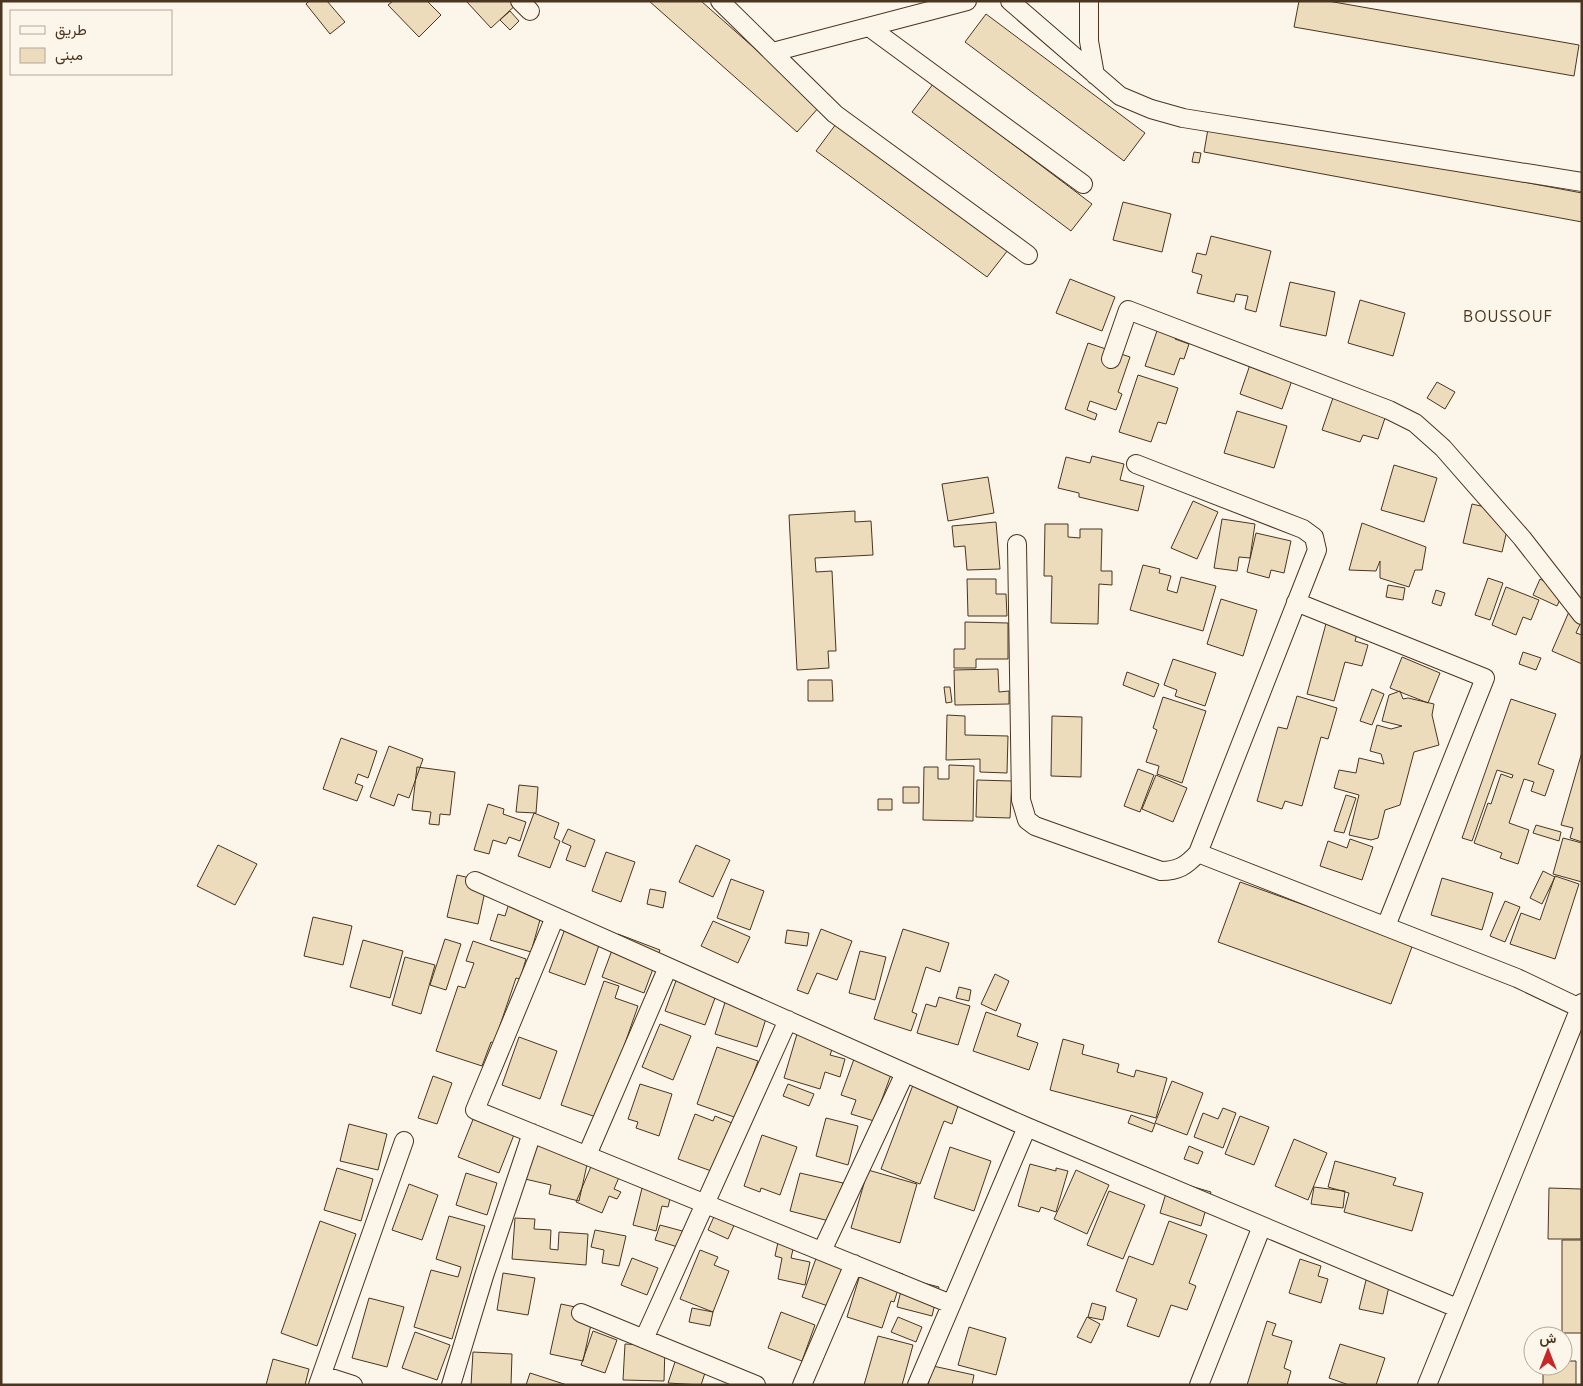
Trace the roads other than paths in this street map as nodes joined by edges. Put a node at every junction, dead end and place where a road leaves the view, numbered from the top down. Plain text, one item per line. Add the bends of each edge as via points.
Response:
1 (720, 1) edge
2 (966, 1) edge
3 (1010, 1) edge
4 (1089, 1) edge
5 (869, 27) junction
6 (773, 52) junction
7 (1095, 75) junction
8 (1582, 182) edge
9 (1083, 184) dead end
10 (1028, 254) dead end
11 (1111, 359) dead end
12 (1136, 464) dead end
13 (1017, 544) dead end
14 (1296, 602) junction
15 (1582, 615) edge
16 (1198, 853) junction
17 (475, 881) dead end
18 (555, 917) junction
19 (1386, 926) junction
20 (668, 967) junction
21 (1581, 1007) edge
22 (788, 1020) junction
23 (905, 1073) junction
24 (1027, 1127) junction
25 (532, 1133) junction
26 (404, 1141) dead end
27 (587, 1156) junction
28 (706, 1204) junction
29 (1262, 1226) junction
30 (822, 1251) junction
31 (854, 1264) junction
32 (951, 1304) junction
33 (1457, 1308) junction
34 (581, 1313) dead end
35 (644, 1339) junction
36 (320, 1380) edge
37 (353, 1385) edge
38 (451, 1385) edge
39 (756, 1385) edge
40 (802, 1385) edge
41 (916, 1385) edge
42 (1199, 1385) edge
43 (1427, 1385) edge

1 - 6 street
2 - 5 street
3 - 7 street
4 - 7 street via 1089,41
5 - 6 street
5 - 9 street
6 - 10 street via 835,114
7 - 8 street via 1120,96 1183,118
11 - 15 street via 1128,310 1389,410 1415,423 1443,448
12 - 14 street via 1314,536 1317,550
13 - 16 street via 1021,800 1027,820 1035,826 1161,871 1175,871
14 - 16 street
14 - 19 street via 1485,678
16 - 19 street
17 - 18 street
18 - 20 street
18 - 25 street via 475,1110
19 - 21 street via 1518,978
20 - 22 street
20 - 27 street
21 - 33 street
22 - 23 street
22 - 28 street
23 - 24 street
23 - 30 street
24 - 29 street
24 - 32 street
25 - 27 street
25 - 38 street
26 - 36 street
27 - 28 street
28 - 30 street
28 - 35 street
29 - 33 street
29 - 42 street
30 - 31 street
31 - 32 street
31 - 40 street
32 - 41 street
33 - 43 street
34 - 35 street
35 - 39 street
36 - 37 street

